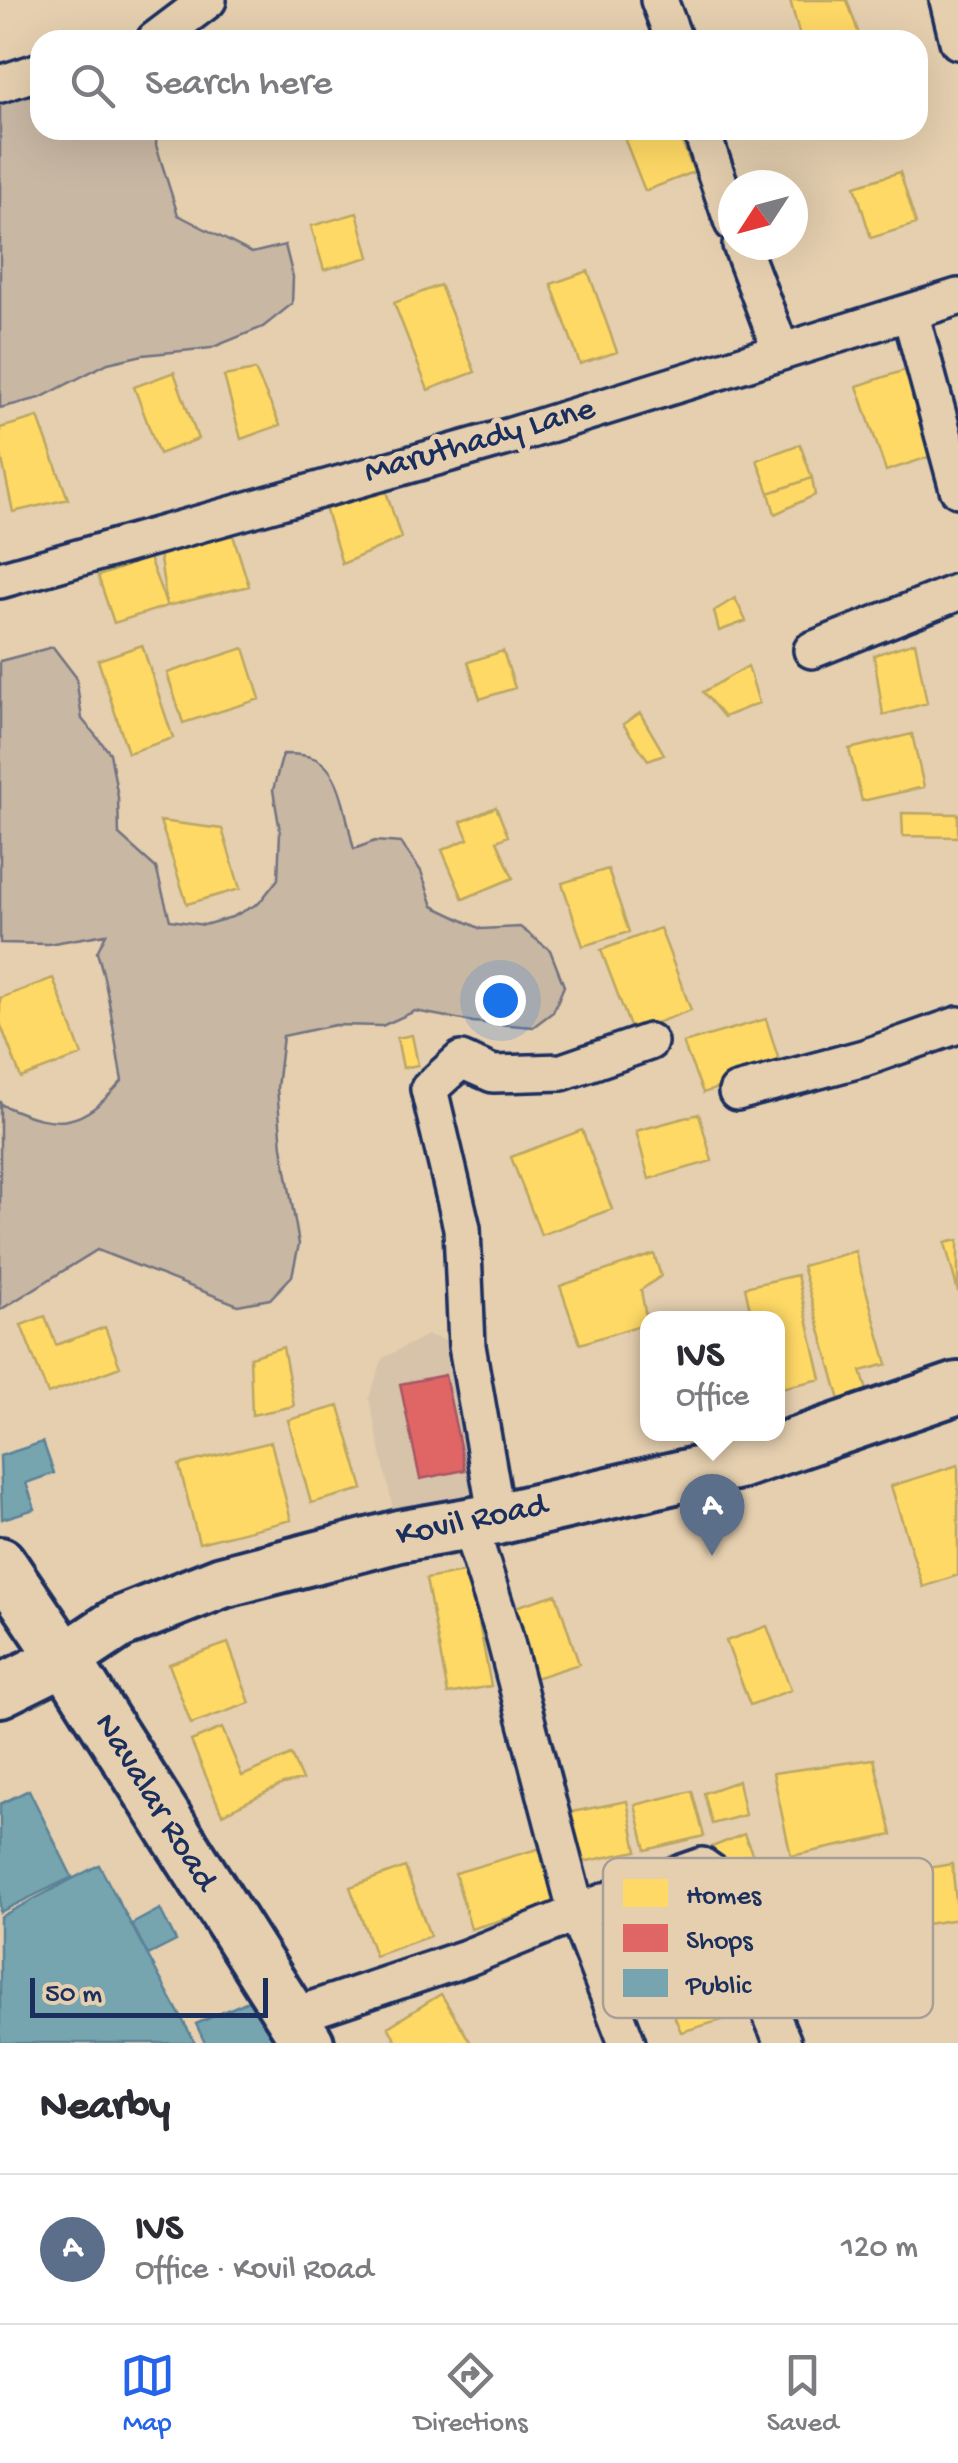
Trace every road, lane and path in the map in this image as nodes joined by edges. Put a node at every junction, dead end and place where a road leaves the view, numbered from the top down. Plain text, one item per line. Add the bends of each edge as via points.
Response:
1 (208, 0) edge
2 (659, 0) edge
3 (948, 0) edge
4 (172, 30) edge
5 (670, 30) edge
6 (958, 41) edge
7 (30, 74) edge
8 (0, 84) edge
9 (704, 140) edge
10 (718, 179) edge
11 (747, 260) edge
12 (958, 298) edge
13 (910, 312) junction
14 (781, 351) junction
15 (958, 489) edge
16 (0, 580) edge
17 (958, 592) edge
18 (812, 650) dead end
19 (958, 1025) edge
20 (649, 1042) dead end
21 (737, 1092) dead end
22 (958, 1388) edge
23 (483, 1521) junction
24 (0, 1563) edge
25 (65, 1660) junction
26 (0, 1691) edge
27 (603, 1903) edge
28 (577, 1914) junction
29 (603, 1981) edge
30 (617, 2018) edge
31 (774, 2018) edge
32 (300, 2030) edge
33 (627, 2043) edge
34 (783, 2043) edge

1 - 4 street
2 - 5 street
3 - 6 street
7 - 8 street
9 - 10 street
11 - 14 street
12 - 13 street, Maruthady Lane
13 - 14 street, Maruthady Lane
13 - 15 street
14 - 16 street, Maruthady Lane via 511,436
17 - 18 street
19 - 21 street
20 - 23 street via 562,1072 493,1074 461,1060 428,1089 462,1228
22 - 23 street, Kovil Road via 739,1462
23 - 25 street, Kovil Road via 222,1582 119,1623
23 - 28 street via 502,1631
24 - 25 street, Navalar Road
25 - 26 street, Kovil Road
25 - 32 street, Navalar Road
27 - 28 street
28 - 29 street
28 - 32 street
30 - 33 street
31 - 34 street

